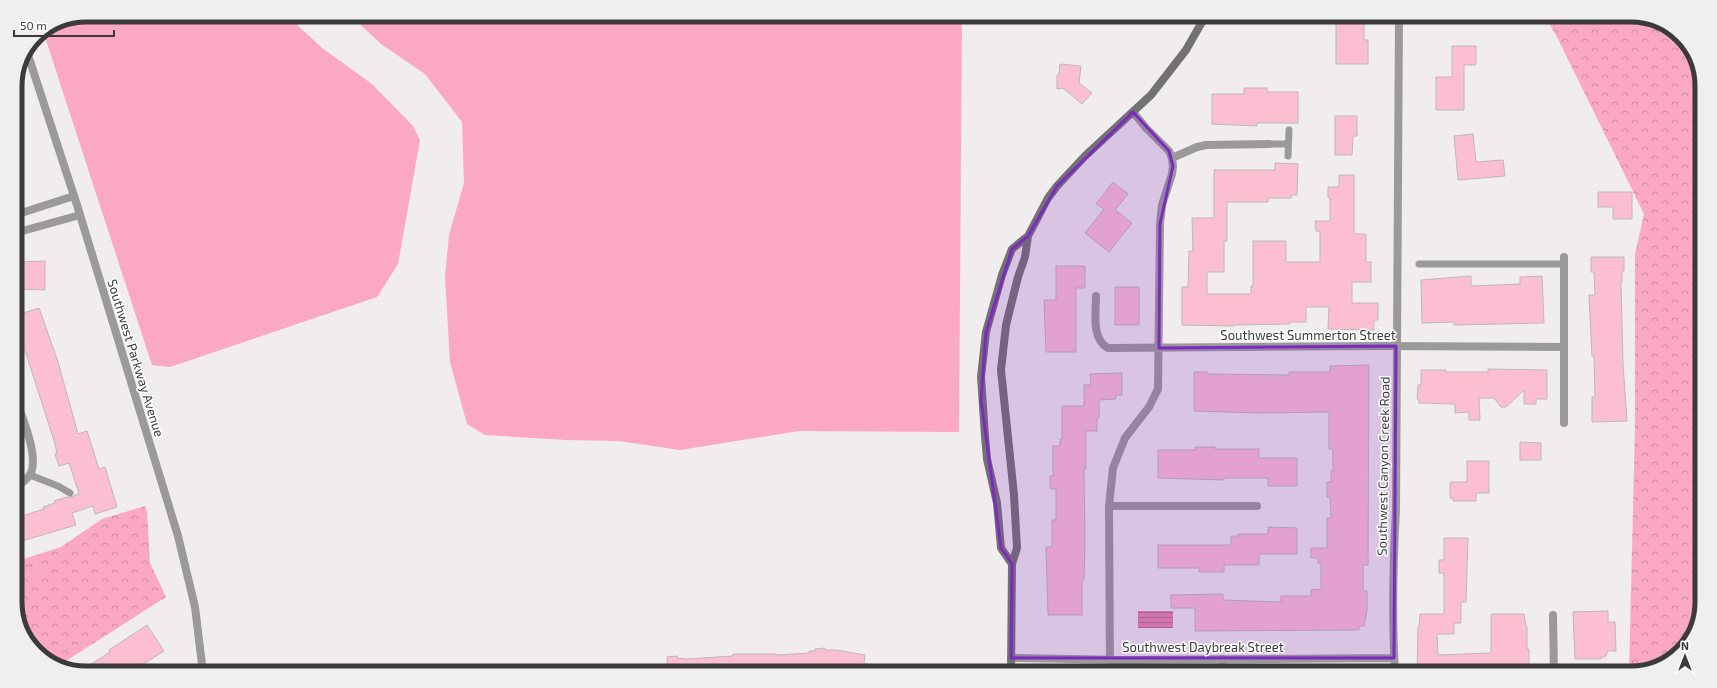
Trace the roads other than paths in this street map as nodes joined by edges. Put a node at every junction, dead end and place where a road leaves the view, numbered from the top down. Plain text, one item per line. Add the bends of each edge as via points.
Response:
1 (1202, 22) edge
2 (1399, 22) edge
3 (29, 58) edge
4 (1133, 112) junction
5 (1289, 130) dead end
6 (1269, 144) joint
7 (1288, 144) junction
8 (1288, 156) dead end
9 (1172, 158) junction
10 (74, 196) junction
11 (22, 213) edge
12 (80, 215) junction
13 (22, 231) edge
14 (1028, 236) junction
15 (1564, 260) joint
16 (1419, 264) dead end
17 (1096, 296) dead end
18 (1396, 346) junction
19 (1564, 347) junction
20 (1159, 348) junction
21 (22, 418) edge
22 (1564, 423) dead end
23 (30, 475) junction
24 (22, 483) edge
25 (70, 493) dead end
26 (1109, 506) junction
27 (1257, 506) dead end
28 (1012, 564) junction
29 (1553, 615) dead end
30 (1011, 658) junction
31 (1394, 658) junction
32 (1222, 659) junction
33 (1110, 660) junction
34 (202, 666) edge
35 (1011, 666) edge
36 (1110, 666) edge
37 (1222, 666) edge
38 (1395, 666) edge
39 (1554, 666) edge

1 - 4 main road via 1166,78
2 - 18 street, Southwest Canyon Creek Road
3 - 10 street, Southwest Parkway Avenue
4 - 9 street via 1169,151
4 - 14 main road via 1057,186
5 - 7 lane
6 - 7 lane
6 - 9 street via 1206,145
7 - 8 lane
9 - 20 street via 1172,174 1162,205 1160,224
10 - 11 street
10 - 12 street, Southwest Parkway Avenue
12 - 13 street
12 - 34 street, Southwest Parkway Avenue via 184,559 196,607
14 - 28 main road via 1025,257 1006,325 1001,370 1017,540
14 - 28 main road via 1012,249 1002,275 986,332 981,377 987,459 997,503 1001,548
15 - 16 lane
15 - 19 street
17 - 20 street, Southwest Summerton Street via 1096,328 1102,345 1108,348
18 - 19 street, Southwest Summerton Street
18 - 20 street, Southwest Summerton Street
18 - 31 street, Southwest Canyon Creek Road
19 - 22 street
20 - 26 street via 1158,389 1117,454 1110,485
21 - 23 street via 33,453
23 - 24 street
23 - 25 lane
26 - 27 street
26 - 33 street
28 - 30 main road
29 - 39 street
30 - 33 street, Southwest Daybreak Street
30 - 35 main road
31 - 32 street, Southwest Daybreak Street
31 - 38 street, Southwest Canyon Creek Road
32 - 33 street, Southwest Daybreak Street
32 - 37 street
33 - 36 street

